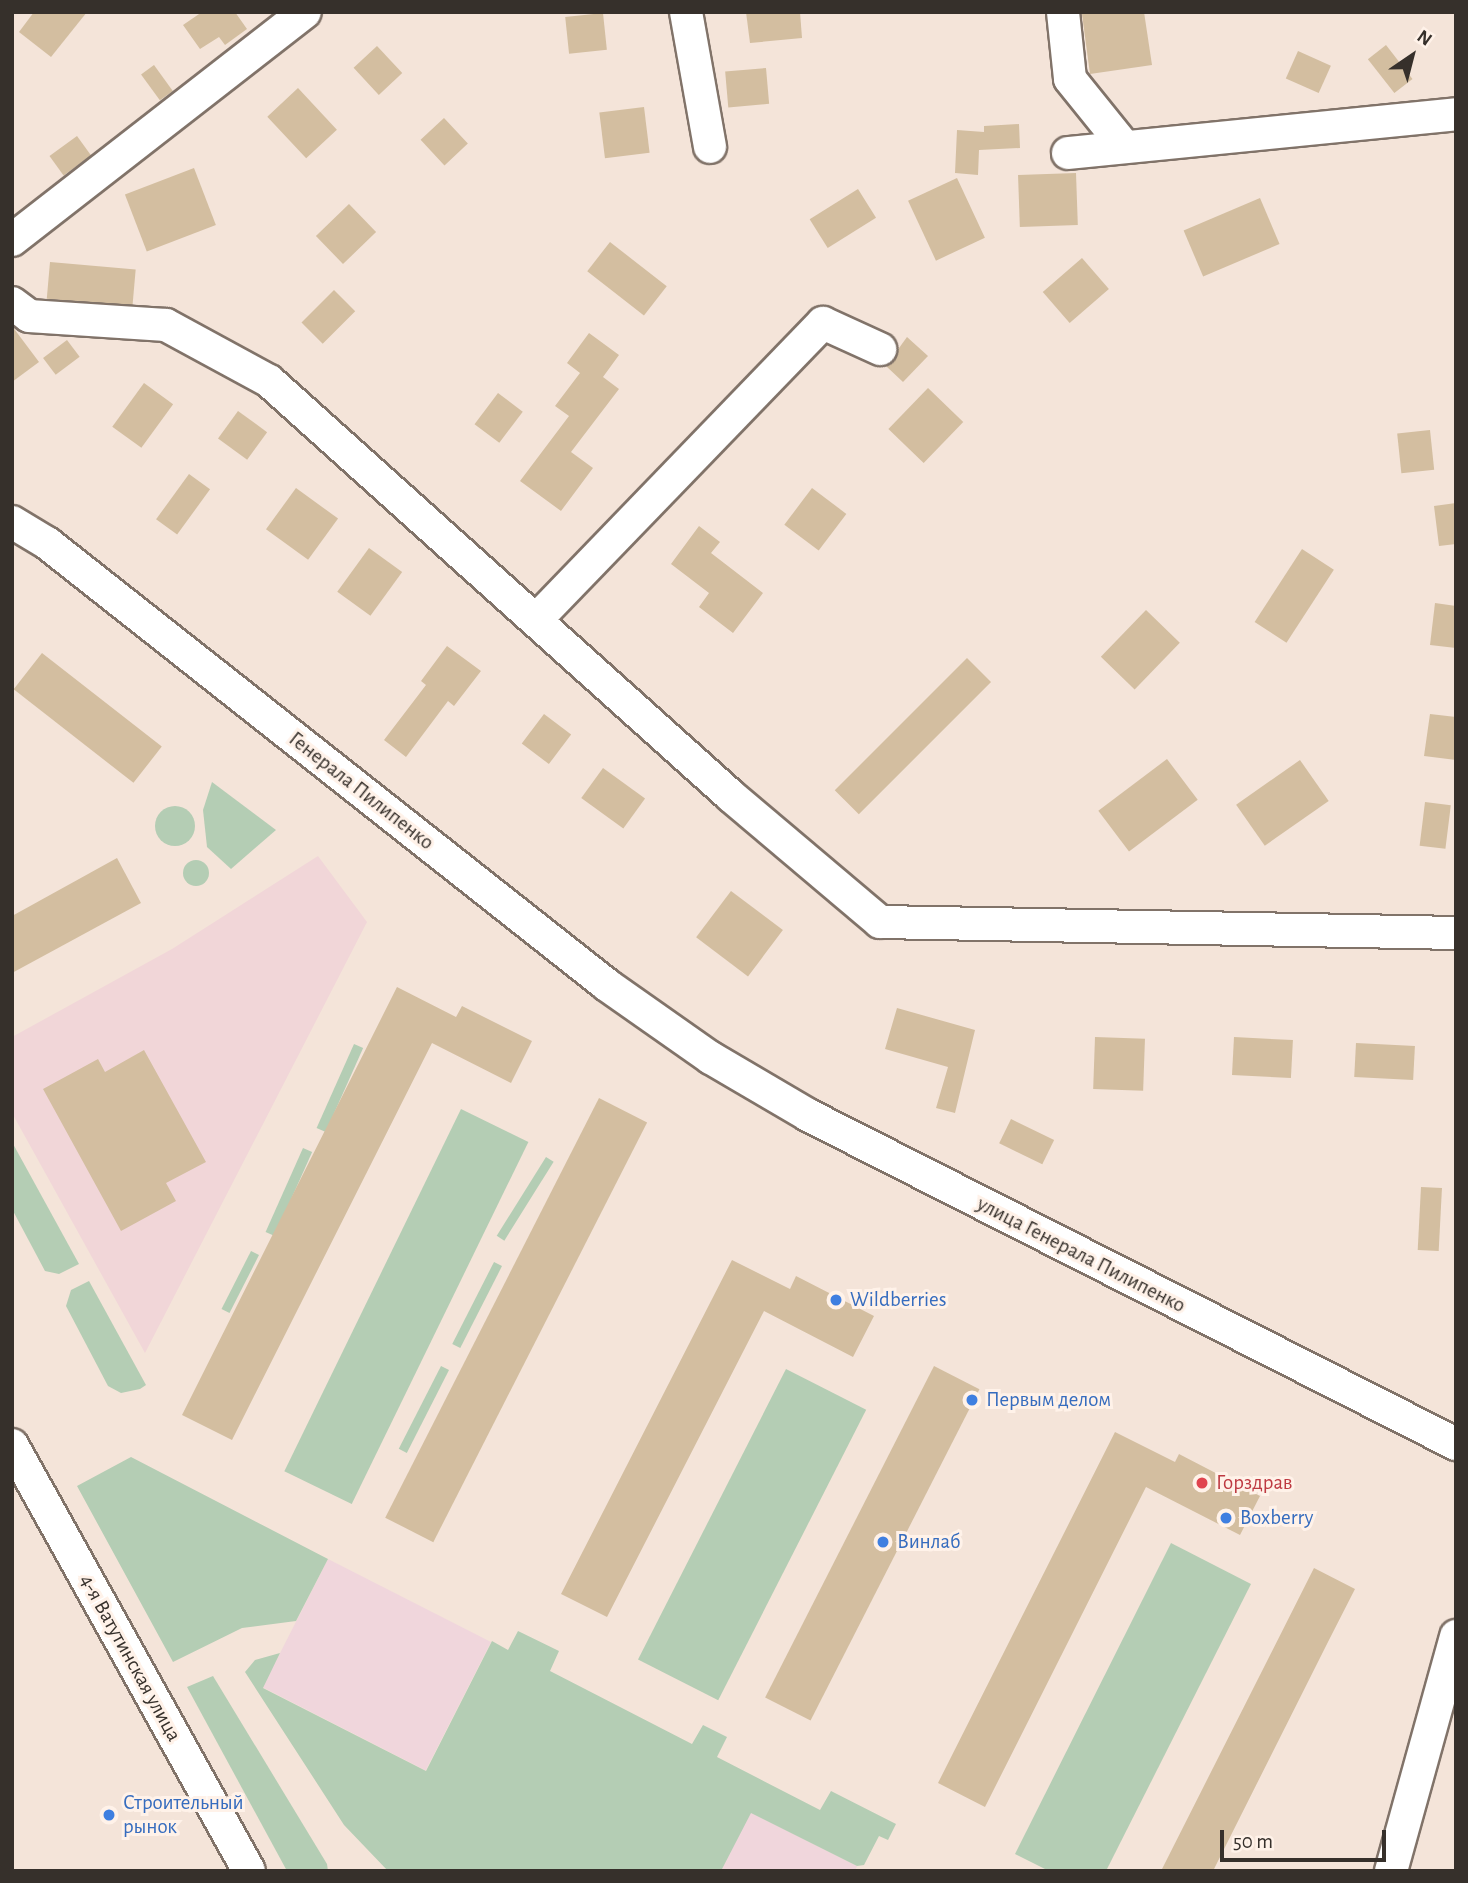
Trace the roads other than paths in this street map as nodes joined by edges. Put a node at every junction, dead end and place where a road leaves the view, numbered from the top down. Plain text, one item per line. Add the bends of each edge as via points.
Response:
1 (306, 12) edge
2 (686, 12) edge
3 (1063, 12) edge
4 (1456, 114) edge
5 (1124, 146) junction
6 (710, 147) dead end
7 (1068, 153) dead end
8 (12, 240) edge
9 (12, 303) edge
10 (880, 349) dead end
11 (12, 522) edge
12 (536, 621) junction
13 (1456, 933) edge
14 (711, 1058) joint
15 (1456, 1444) edge
16 (12, 1445) edge
17 (1456, 1636) edge
18 (249, 1871) edge
19 (1391, 1871) edge

1 - 8 street
2 - 6 street
3 - 5 street via 1070,79
4 - 5 street
5 - 7 street
9 - 12 street via 29,316 166,325 270,381
10 - 12 street via 823,323
11 - 14 street, Генерала Пилипенко via 47,543 607,985
12 - 13 street via 880,922
14 - 15 street, улица Генерала Пилипенко via 808,1115
16 - 18 street, 4-я Ватутинская улица
17 - 19 street

